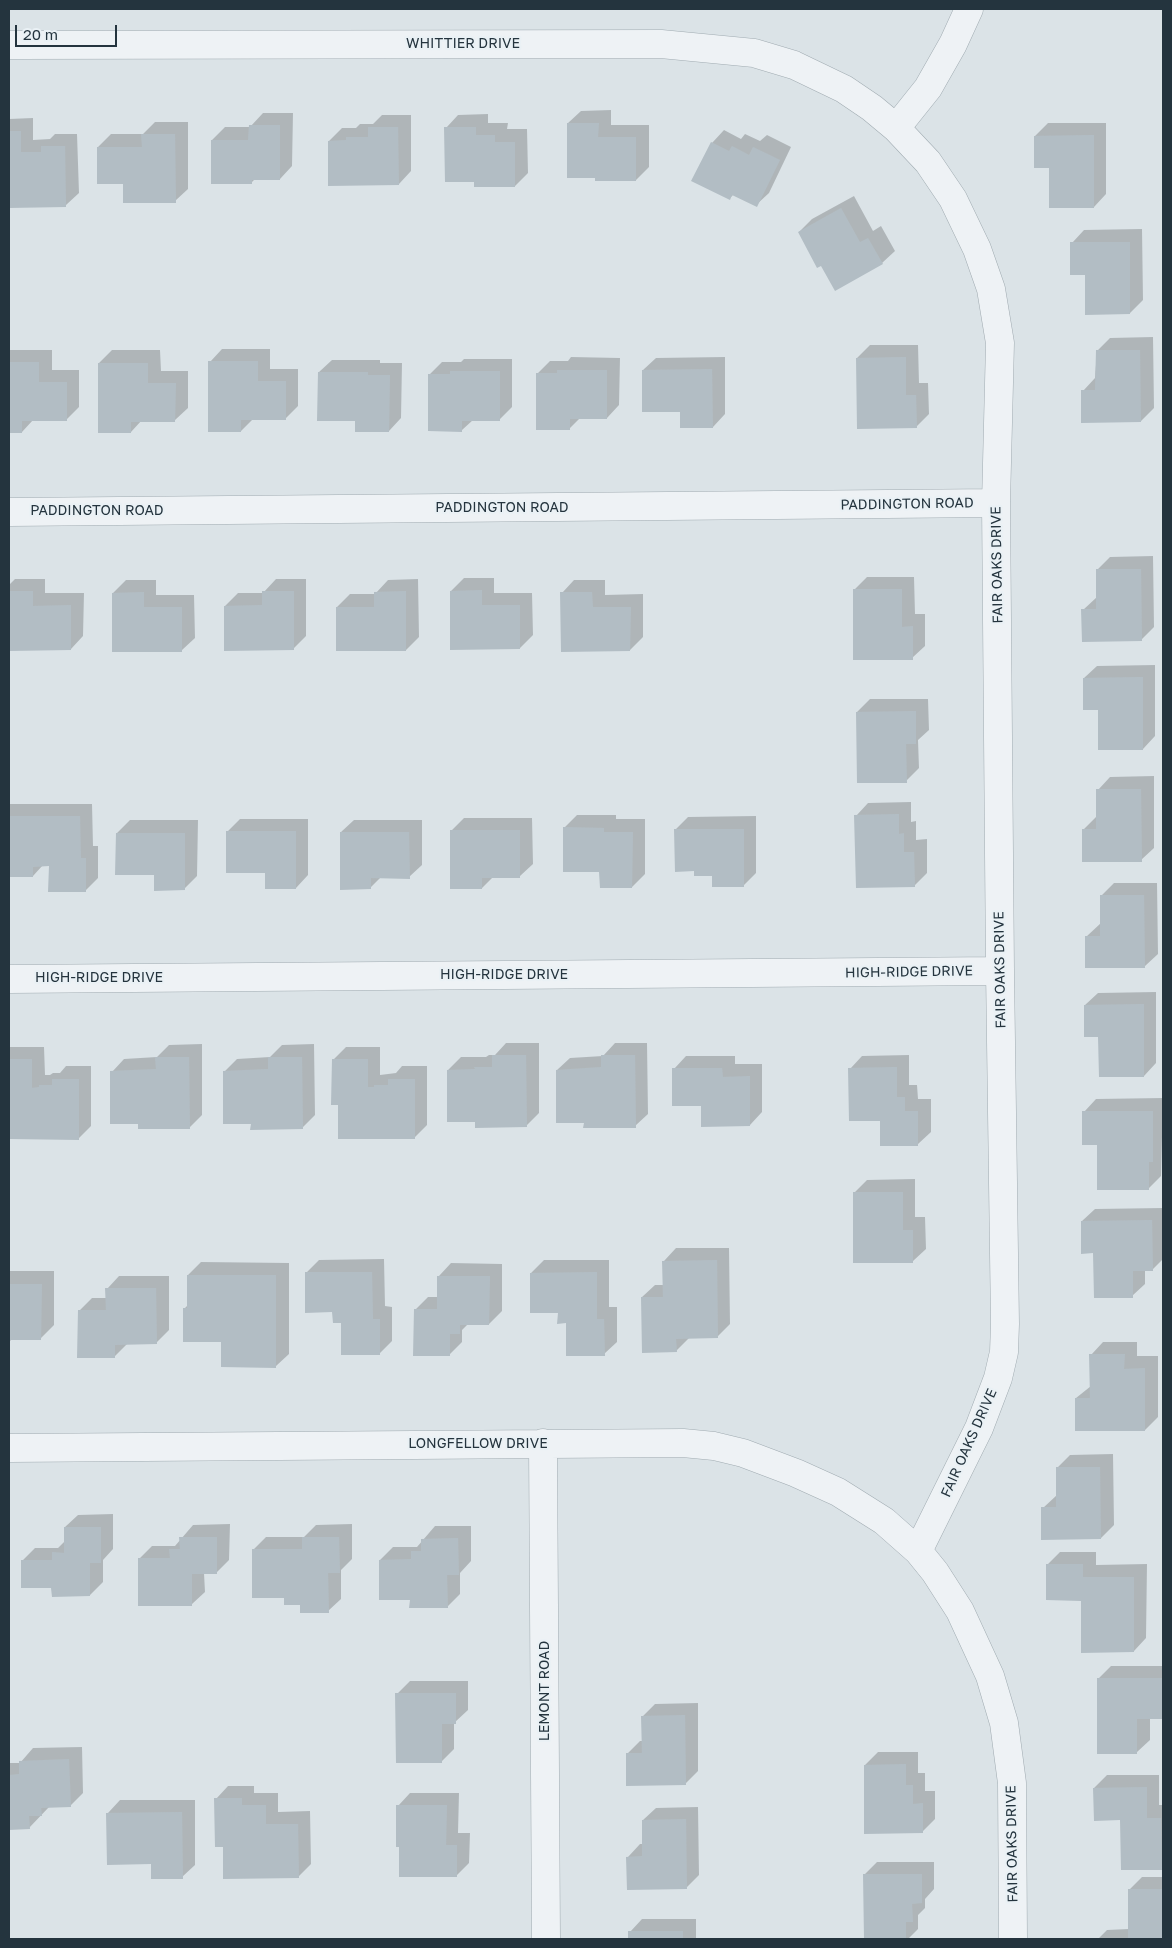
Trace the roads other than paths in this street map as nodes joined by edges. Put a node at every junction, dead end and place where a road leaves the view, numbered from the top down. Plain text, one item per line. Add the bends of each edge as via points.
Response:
1 (969, 9) edge
2 (9, 44) edge
3 (896, 128) junction
4 (996, 503) junction
5 (9, 512) edge
6 (1000, 972) junction
7 (9, 979) edge
8 (543, 1443) junction
9 (9, 1448) edge
10 (918, 1551) junction
11 (546, 1939) edge
12 (1013, 1939) edge

1 - 3 street via 954,44 928,88
2 - 3 street, WHITTIER DRIVE via 661,44 754,53 794,65 844,89
3 - 4 street, FAIR OAKS DRIVE via 928,162 953,199 991,289 1000,342
4 - 5 street, PADDINGTON ROAD
4 - 6 street, FAIR OAKS DRIVE
6 - 7 street, HIGH-RIDGE DRIVE
6 - 10 street, FAIR OAKS DRIVE via 1004,1352 979,1428
8 - 9 street, LONGFELLOW DRIVE
8 - 10 street, LONGFELLOW DRIVE via 684,1442 743,1453 838,1492 884,1521
8 - 11 street, LEMONT ROAD
10 - 12 street, FAIR OAKS DRIVE via 960,1611 990,1676 1004,1723 1012,1783

